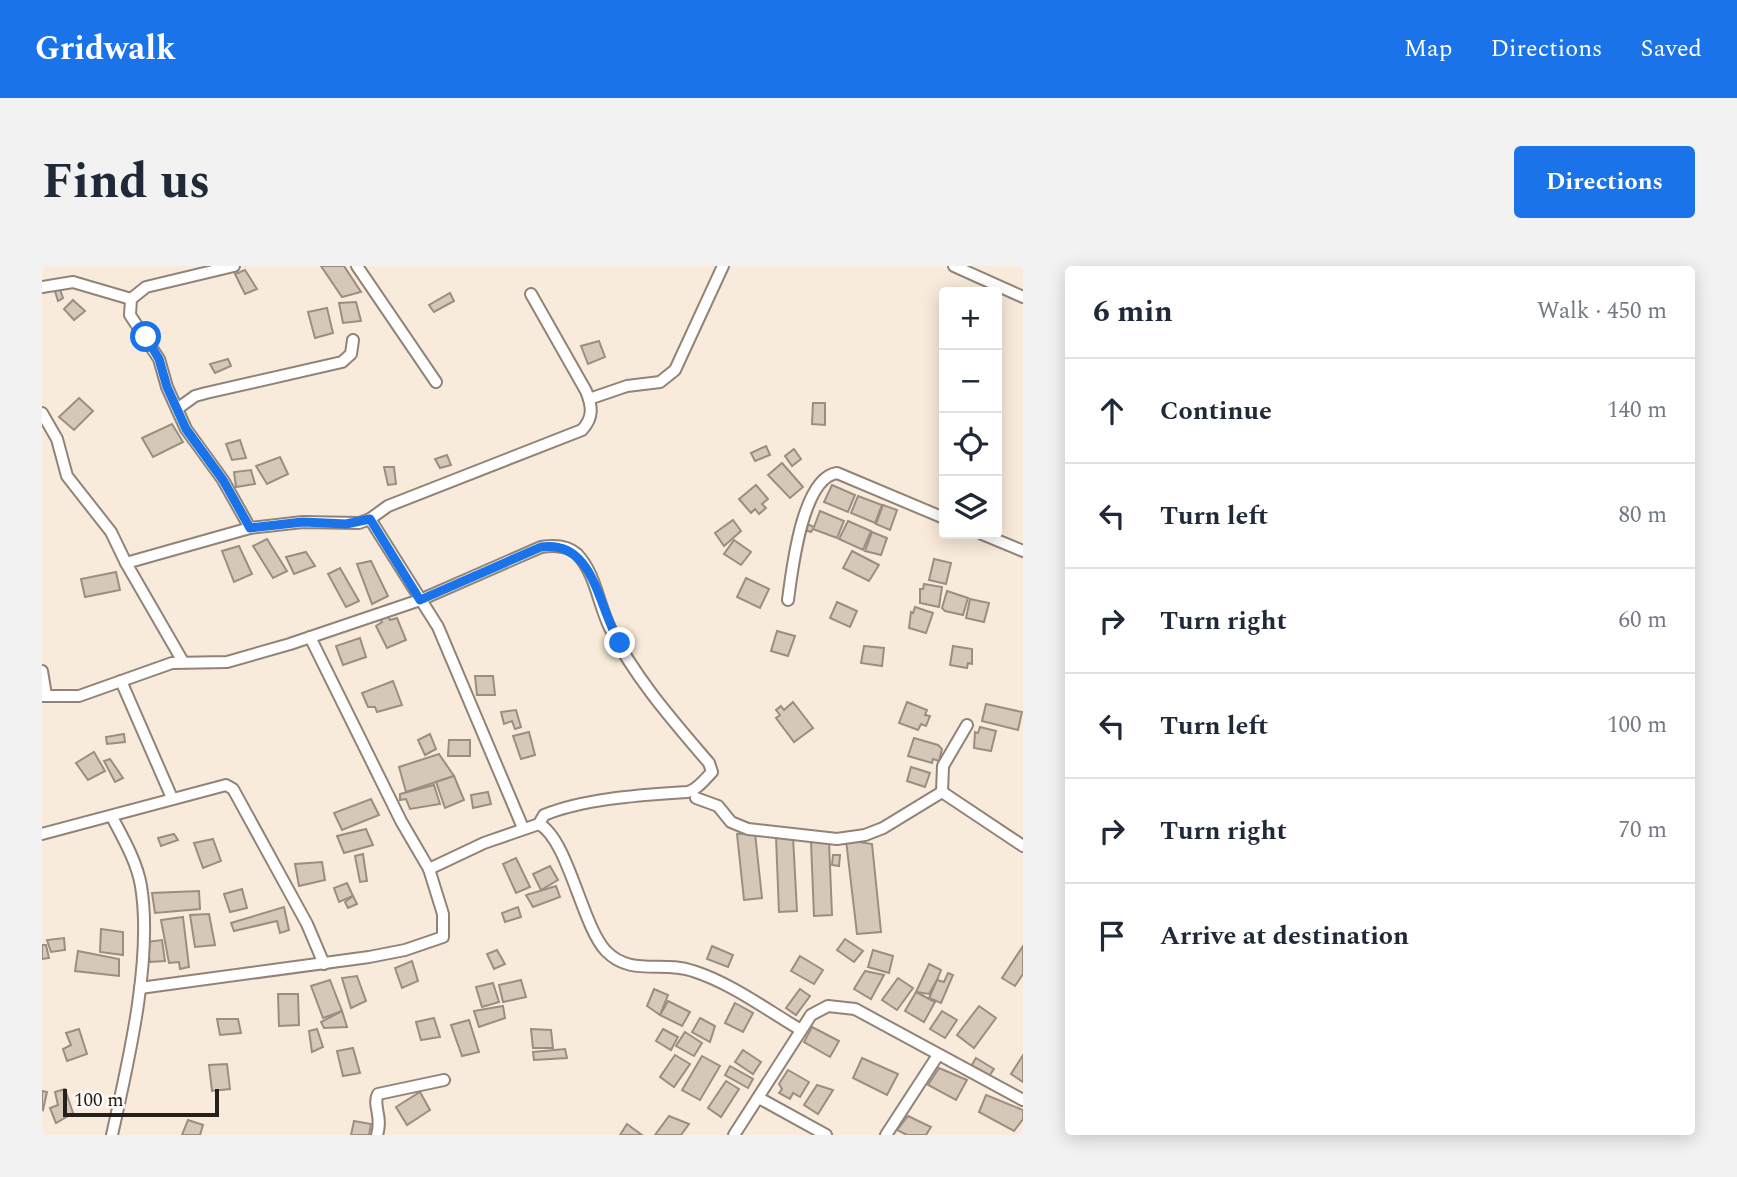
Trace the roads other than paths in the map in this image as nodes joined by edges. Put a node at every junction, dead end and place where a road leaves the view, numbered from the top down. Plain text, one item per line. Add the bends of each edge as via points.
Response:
1 (234, 266) edge
2 (357, 266) edge
3 (723, 266) edge
4 (954, 266) edge
5 (42, 286) edge
6 (531, 294) dead end
7 (1023, 297) edge
8 (131, 299) junction
9 (353, 340) dead end
10 (436, 382) dead end
11 (589, 399) junction
12 (177, 409) junction
13 (42, 413) edge
14 (939, 516) edge
15 (370, 519) junction
16 (250, 528) junction
17 (994, 539) edge
18 (1023, 551) edge
19 (126, 562) junction
20 (420, 600) junction
21 (788, 600) dead end
22 (310, 637) junction
23 (182, 660) junction
24 (42, 671) edge
25 (121, 681) junction
26 (44, 696) edge
27 (967, 725) dead end
28 (942, 792) junction
29 (172, 798) junction
30 (696, 798) dead end
31 (112, 817) junction
32 (539, 824) junction
33 (523, 828) junction
34 (42, 834) edge
35 (1023, 846) edge
36 (429, 869) junction
37 (324, 964) junction
38 (140, 988) junction
39 (801, 1030) junction
40 (938, 1055) junction
41 (444, 1080) dead end
42 (758, 1098) junction
43 (1023, 1100) edge
44 (112, 1135) edge
45 (377, 1135) edge
46 (734, 1135) edge
47 (826, 1135) edge
48 (886, 1135) edge

1 - 8 street via 146,287
2 - 10 street
3 - 11 street via 668,379
4 - 7 street
5 - 8 street via 73,282
6 - 11 street
8 - 12 street via 130,315 159,359
9 - 12 street via 351,354 342,362 195,396
11 - 15 street via 591,416 582,430 387,506
12 - 16 street
13 - 19 street via 57,439 67,476 111,531
14 - 21 street via 837,473 825,476 813,492 800,533
15 - 16 street
15 - 20 street
16 - 19 street
17 - 18 street
19 - 23 street
20 - 22 street
20 - 32 street via 541,547 571,549 587,567 610,628 673,723 712,772 687,792 561,808 544,815
20 - 33 street via 438,627
22 - 23 street via 227,662
22 - 36 street
23 - 25 street
24 - 26 street
25 - 26 street via 79,696
25 - 29 street
27 - 28 street via 943,766
28 - 30 street via 884,828 836,839 748,829 731,822 718,806
28 - 35 street
29 - 31 street
29 - 37 street via 220,785 233,789
31 - 34 street
31 - 38 street via 141,884
32 - 33 street
32 - 39 street via 560,852 598,941 614,957 640,968 692,970
33 - 36 street
36 - 37 street via 443,914 443,937 405,950
37 - 38 street
38 - 44 street via 130,1060
39 - 40 street via 819,1009 842,1006 884,1023
39 - 42 street
40 - 43 street
40 - 48 street
41 - 45 street via 378,1094 375,1103 381,1119
42 - 46 street
42 - 47 street

